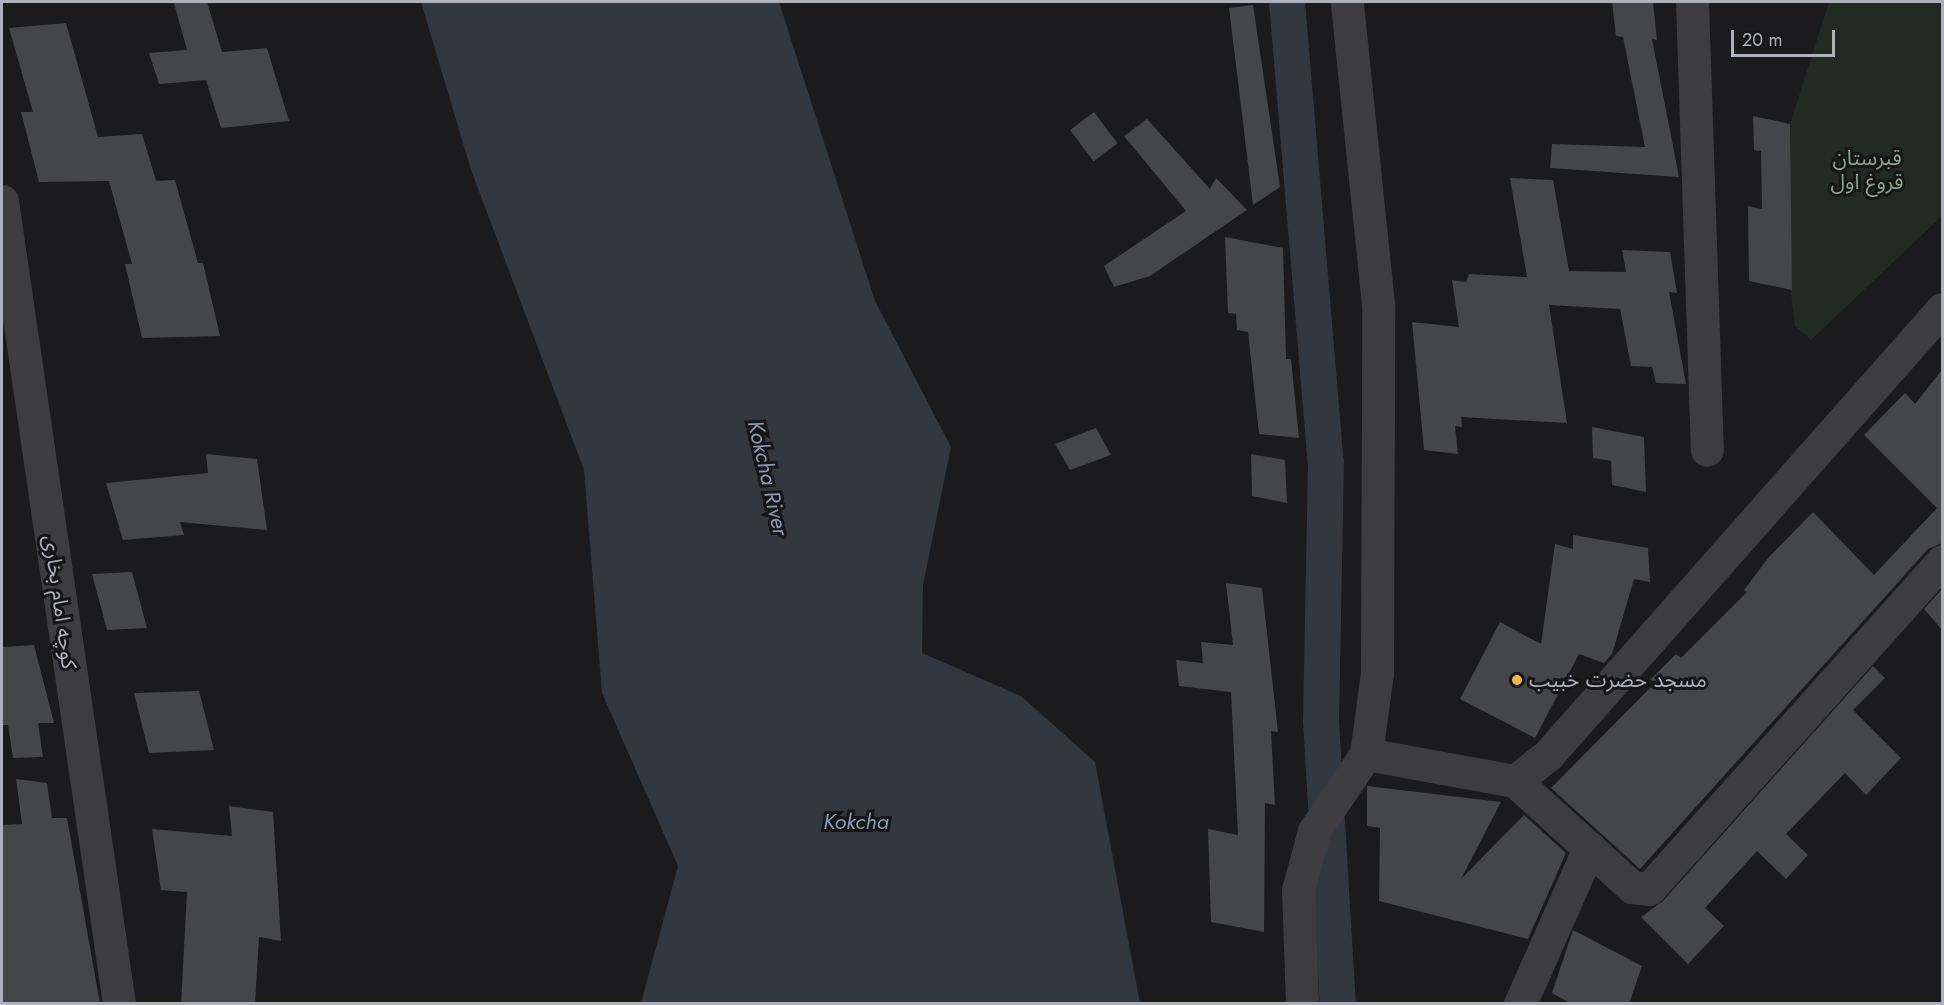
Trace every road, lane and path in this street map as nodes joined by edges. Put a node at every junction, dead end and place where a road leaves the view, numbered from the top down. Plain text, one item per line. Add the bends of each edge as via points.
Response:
1 (1347, 2) edge
2 (1692, 2) edge
3 (2, 201) edge
4 (1942, 309) edge
5 (15, 391) edge
6 (1707, 450) dead end
7 (1942, 561) edge
8 (1366, 754) junction
9 (1515, 781) junction
10 (1589, 848) junction
11 (119, 1004) edge
12 (1302, 1004) edge
13 (1520, 1004) edge

1 - 8 street via 1378,304 1377,673
2 - 6 street
3 - 5 street, کوچه امام بخاری
4 - 9 street via 1548,755
5 - 11 street, کوچه امام بخاری
7 - 10 street via 1650,889 1632,887
8 - 9 street
8 - 12 street via 1314,831 1298,890
9 - 10 street
10 - 13 street

